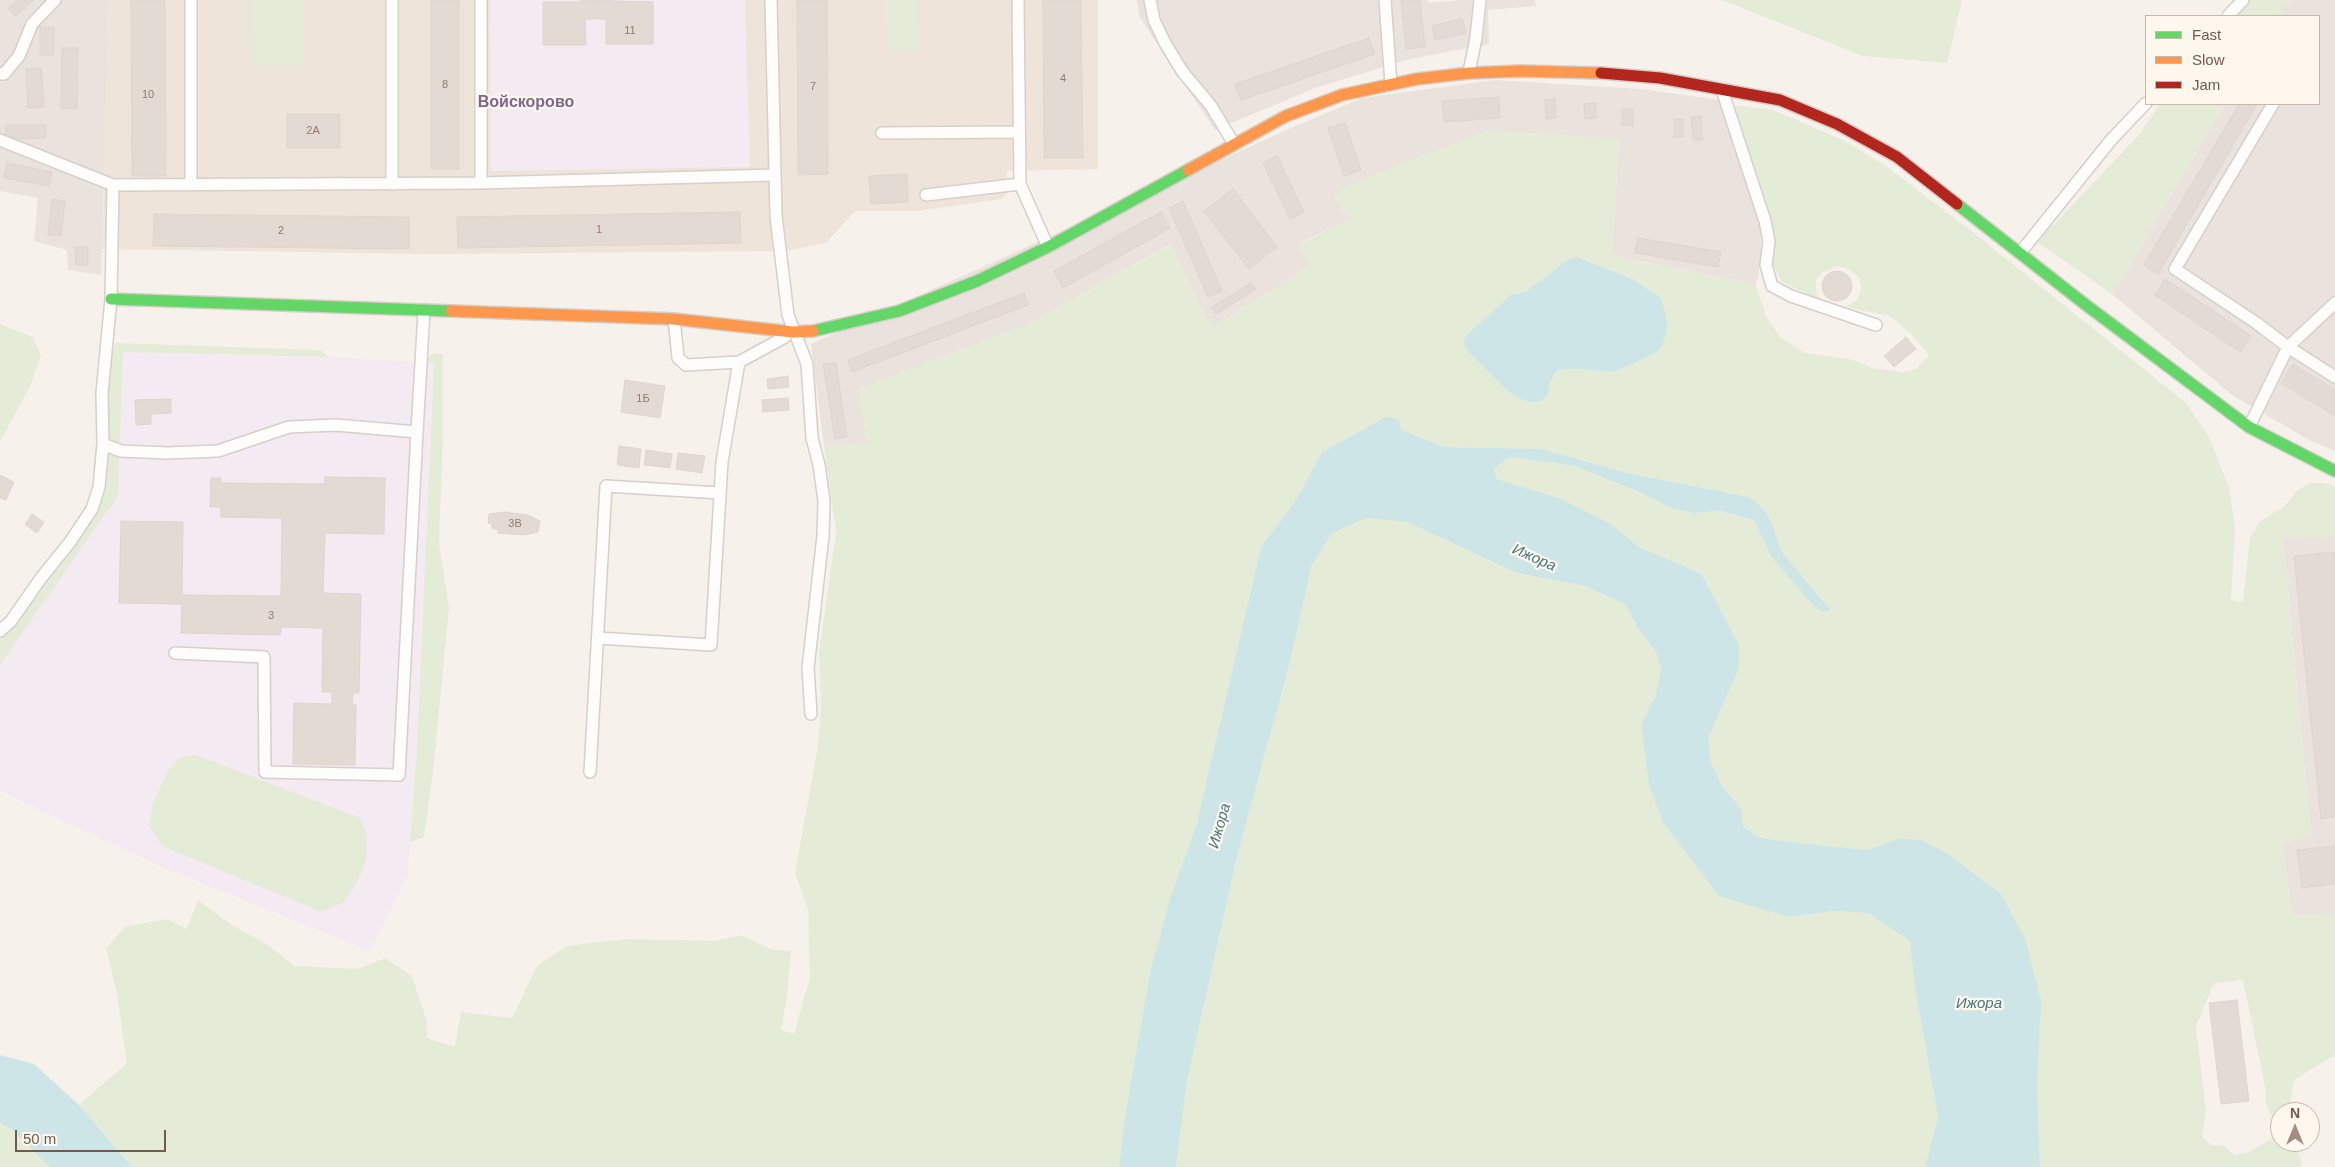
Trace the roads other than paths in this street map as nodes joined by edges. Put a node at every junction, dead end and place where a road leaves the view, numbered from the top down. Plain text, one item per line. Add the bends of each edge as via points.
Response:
1 (55, 0) edge
2 (191, 0) edge
3 (392, 0) edge
4 (481, 0) edge
5 (771, 0) edge
6 (1018, 0) edge
7 (1150, 0) edge
8 (1385, 0) edge
9 (1480, 0) edge
10 (2243, 0) edge
11 (2229, 15) edge
12 (1469, 73) junction
13 (0, 74) edge
14 (1391, 84) junction
15 (1722, 89) junction
16 (2145, 104) edge
17 (2272, 105) edge
18 (1019, 132) junction
19 (882, 133) dead end
20 (0, 140) edge
21 (1234, 144) junction
22 (774, 175) junction
23 (481, 183) junction
24 (392, 184) junction
25 (1020, 184) junction
26 (113, 185) junction
27 (191, 185) junction
28 (926, 195) dead end
29 (1048, 247) junction
30 (2020, 253) junction
31 (112, 299) junction
32 (2335, 303) edge
33 (424, 310) junction
34 (674, 319) junction
35 (1876, 325) dead end
36 (793, 332) junction
37 (2288, 347) junction
38 (738, 362) junction
39 (2335, 377) edge
40 (2249, 427) junction
41 (417, 432) junction
42 (104, 444) junction
43 (2335, 471) edge
44 (720, 493) junction
45 (0, 631) edge
46 (598, 638) junction
47 (175, 653) dead end
48 (811, 714) dead end
49 (590, 772) dead end

1 - 13 lane via 32,24 18,56 4,74
2 - 27 lane
3 - 24 lane
4 - 23 lane
5 - 22 lane
6 - 18 lane
7 - 21 lane via 1154,20 1165,43
8 - 14 lane
9 - 12 lane
10 - 11 lane
12 - 14 street
12 - 15 street via 1521,70 1586,72 1660,78
14 - 21 street via 1342,95 1286,116
15 - 30 street via 1780,100 1837,124 1888,153
15 - 35 lane via 1765,221 1769,240 1766,265 1772,286 1791,296
16 - 30 lane via 2111,140
17 - 37 lane via 2176,269
18 - 19 lane
18 - 25 lane
20 - 26 lane
21 - 29 street
22 - 23 lane
22 - 36 lane via 788,315
23 - 24 lane
24 - 27 lane
25 - 28 lane
25 - 29 lane
26 - 27 lane
26 - 31 lane
29 - 36 street via 977,281 899,311 820,330
30 - 40 street
31 - 33 street
31 - 42 lane via 102,393
32 - 37 lane
33 - 34 street
33 - 41 lane
34 - 36 street
34 - 38 lane via 678,358 686,365
36 - 38 lane
36 - 48 lane via 807,364 812,438 824,501 808,668
37 - 39 lane
37 - 40 lane
38 - 44 lane
40 - 43 street
41 - 42 lane via 336,425 290,427 218,451 176,453 121,450
41 - 47 lane via 399,775 266,772 264,657
42 - 45 lane via 99,487 92,510
44 - 46 lane via 711,645
44 - 46 lane via 606,486
46 - 49 lane

